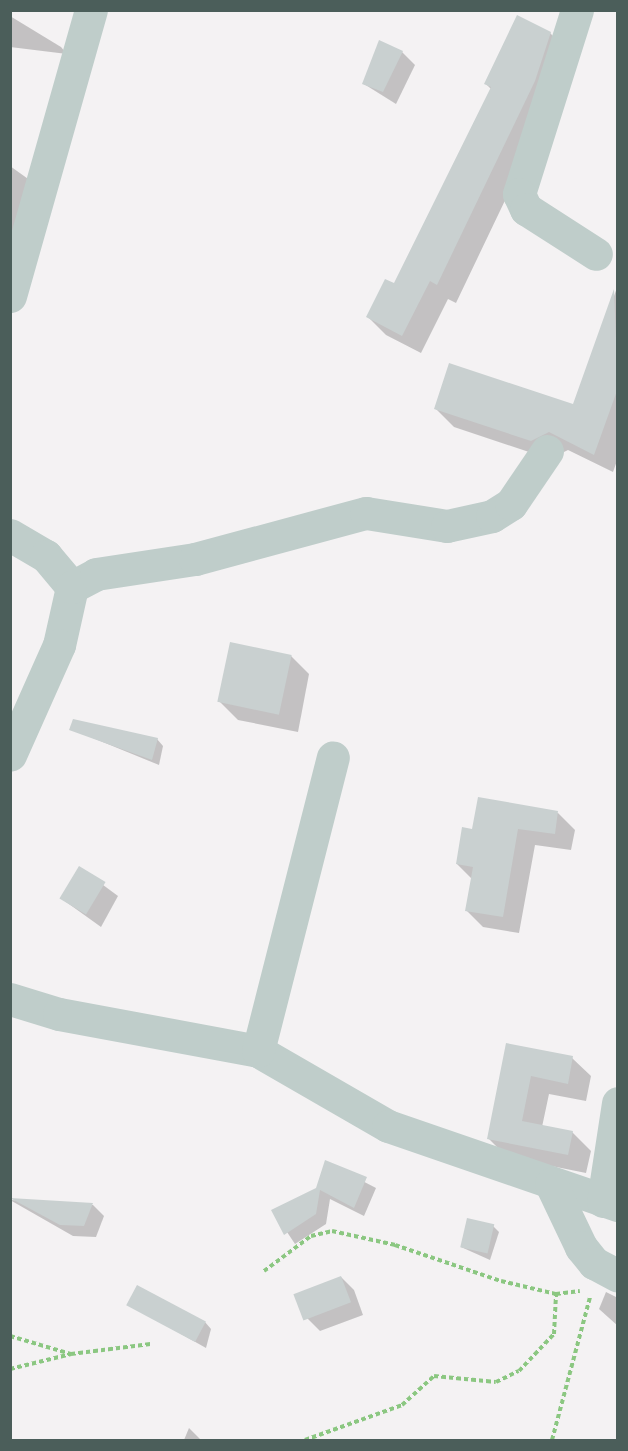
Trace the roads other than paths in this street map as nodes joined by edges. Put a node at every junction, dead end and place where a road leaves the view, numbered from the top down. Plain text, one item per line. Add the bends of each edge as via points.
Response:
1 (91, 10) edge
2 (577, 10) edge
3 (596, 254) dead end
4 (10, 296) edge
5 (547, 450) dead end
6 (10, 535) edge
7 (72, 587) junction
8 (10, 754) edge
9 (333, 757) dead end
10 (10, 999) edge
11 (258, 1051) junction
12 (618, 1103) edge
13 (551, 1184) junction
14 (610, 1203) edge
15 (618, 1276) edge

1 - 4 street
2 - 3 street via 519,194 526,209
5 - 7 street via 511,504 492,516 447,526 366,513 195,559 96,574
6 - 7 street via 54,562
7 - 8 street via 59,645
9 - 11 street
10 - 11 street via 59,1014
11 - 13 street via 388,1126
12 - 14 street
13 - 14 street
13 - 15 street via 581,1247 594,1263

